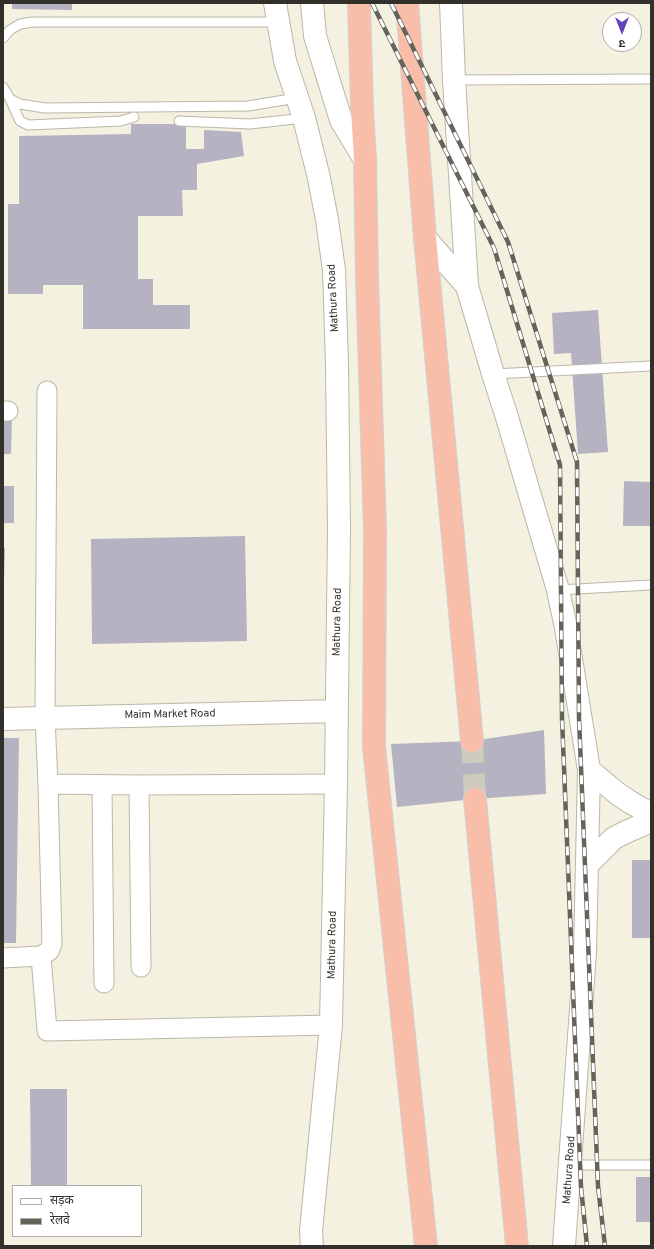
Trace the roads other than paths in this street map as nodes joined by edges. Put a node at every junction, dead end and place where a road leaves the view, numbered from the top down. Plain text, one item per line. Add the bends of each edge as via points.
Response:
1 (312, 3) edge
2 (359, 3) edge
3 (407, 3) edge
4 (451, 3) edge
5 (277, 13) edge
6 (3, 38) edge
7 (651, 79) edge
8 (454, 80) junction
9 (3, 87) edge
10 (297, 98) junction
11 (10, 99) junction
12 (134, 116) dead end
13 (304, 118) junction
14 (179, 121) dead end
15 (365, 160) junction
16 (424, 238) junction
17 (467, 286) junction
18 (651, 366) edge
19 (492, 374) junction
20 (47, 391) dead end
21 (651, 585) edge
22 (558, 590) junction
23 (337, 711) junction
24 (45, 718) junction
25 (3, 719) edge
26 (472, 741) tunnel mouth
27 (590, 770) junction
28 (48, 784) junction
29 (336, 784) junction
30 (102, 785) junction
31 (139, 785) junction
32 (476, 799) tunnel mouth
33 (651, 814) edge
34 (651, 821) edge
35 (587, 865) junction
36 (41, 956) junction
37 (3, 958) edge
38 (141, 967) dead end
39 (104, 982) dead end
40 (331, 1025) junction
41 (570, 1165) junction
42 (651, 1165) edge
43 (312, 1246) edge
44 (426, 1246) edge
45 (517, 1246) edge
46 (564, 1246) edge

1 - 15 main road via 314,36 341,120
2 - 15 highway
3 - 16 highway
4 - 8 main road
5 - 6 lane via 33,22 20,24
5 - 10 main road, Mathura Road via 285,61
7 - 8 lane
8 - 17 main road
9 - 11 lane
10 - 11 lane via 248,106 52,108 20,104
10 - 13 main road, Mathura Road
11 - 12 lane via 20,121 28,125 121,121
13 - 14 lane via 250,124
13 - 23 main road, Mathura Road via 319,178 334,270 339,528
15 - 44 highway via 375,530 374,747
16 - 17 main road, Mathura Road
16 - 26 highway
17 - 19 main road, Mathura Road
18 - 19 lane
19 - 22 main road, Mathura Road
20 - 24 street
21 - 22 lane
22 - 27 main road, Mathura Road
23 - 24 main road, Maim Market Road
23 - 29 main road, Mathura Road
24 - 25 main road, Maim Market Road
24 - 28 street
27 - 33 main road via 618,794
27 - 35 main road, Mathura Road
28 - 30 street
28 - 36 street via 52,944
29 - 31 street
29 - 40 main road, Mathura Road
30 - 31 street
30 - 39 street
31 - 38 street
32 - 45 highway
34 - 35 main road via 614,838
35 - 41 main road, Mathura Road via 585,953
36 - 37 street
36 - 40 street via 47,1031
40 - 43 main road, Mathura Road via 311,1231
41 - 42 lane
41 - 46 main road, Mathura Road

